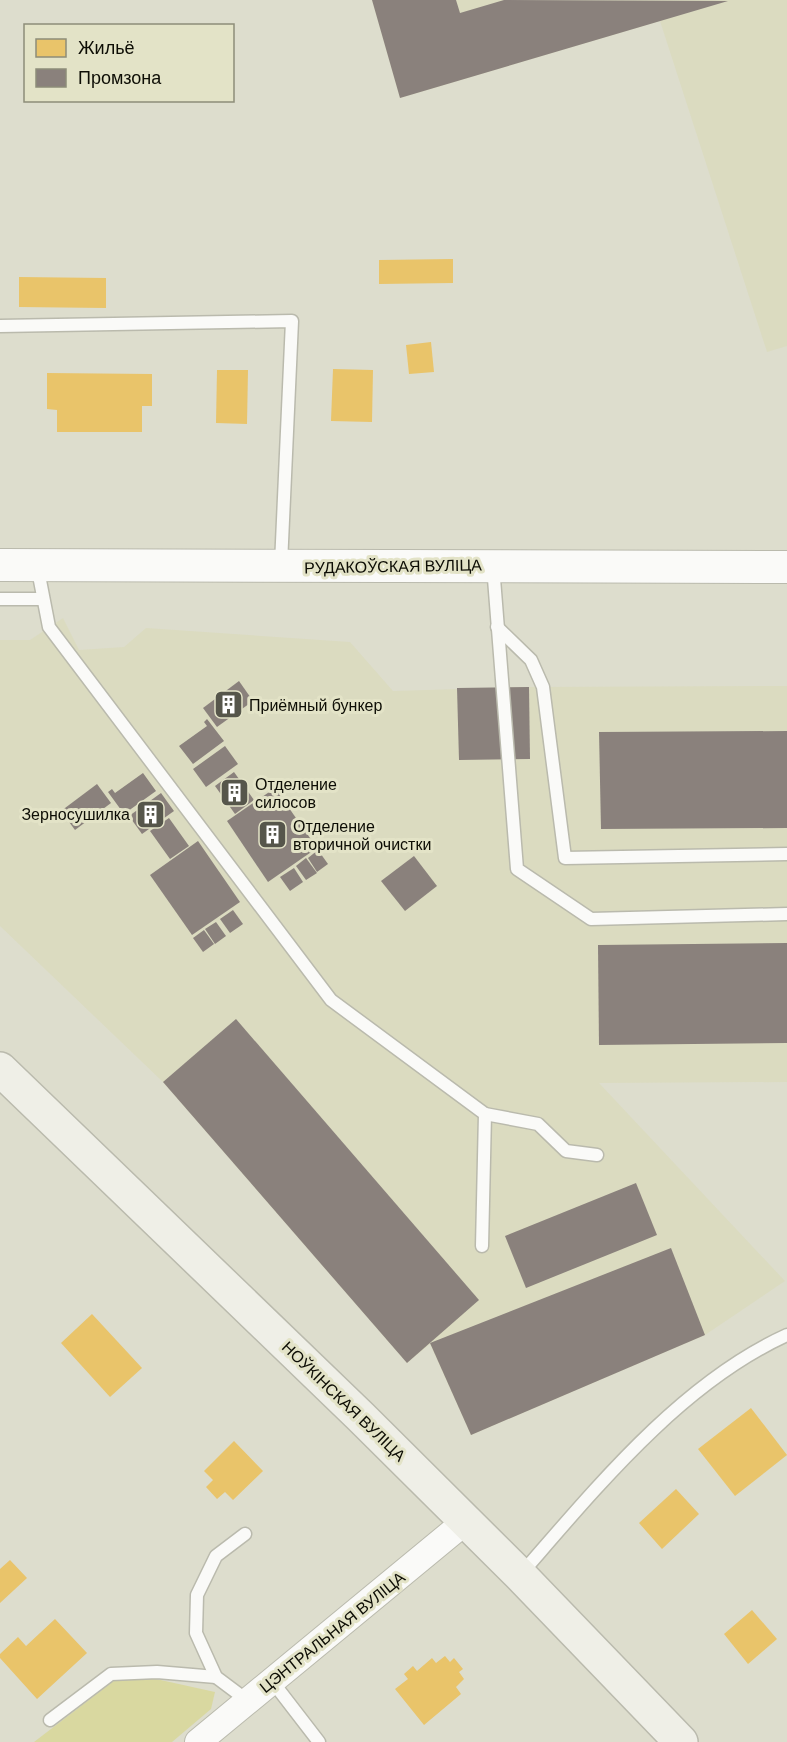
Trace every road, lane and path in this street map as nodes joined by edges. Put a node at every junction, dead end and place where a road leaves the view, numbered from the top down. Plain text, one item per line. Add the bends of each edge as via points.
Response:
1 (0, 326) edge
2 (0, 565) edge
3 (37, 565) junction
4 (493, 565) junction
5 (787, 567) edge
6 (281, 568) junction
7 (0, 599) edge
8 (43, 599) junction
9 (497, 627) junction
10 (787, 854) edge
11 (787, 914) edge
12 (0, 1069) edge
13 (485, 1114) junction
14 (597, 1155) dead end
15 (482, 1246) dead end
16 (787, 1335) edge
17 (466, 1521) junction
18 (245, 1534) dead end
19 (520, 1575) junction
20 (216, 1677) junction
21 (272, 1681) junction
22 (248, 1701) junction
23 (50, 1720) dead end
24 (198, 1742) edge
25 (319, 1742) edge
26 (681, 1742) edge

1 - 6 lane via 292,321
2 - 3 street, РУДАКОЎСКАЯ ВУЛІЦА
3 - 6 street, РУДАКОЎСКАЯ ВУЛІЦА
3 - 8 lane
4 - 5 street, РУДАКОЎСКАЯ ВУЛІЦА
4 - 6 street, РУДАКОЎСКАЯ ВУЛІЦА
4 - 9 lane
7 - 8 lane
8 - 13 lane via 50,627 331,1000
9 - 10 lane via 531,660 543,687 565,858
9 - 11 lane via 517,869 591,919
12 - 17 main road, НОЎКІНСКАЯ ВУЛІЦА
13 - 14 lane via 538,1124 566,1150
13 - 15 lane
16 - 19 lane via 757,1349 628,1452
17 - 19 main road, НОЎКІНСКАЯ ВУЛІЦА
17 - 21 street, ЦЭНТРАЛЬНАЯ ВУЛІЦА
18 - 20 lane via 216,1556 197,1595 196,1633
19 - 26 main road, НОЎКІНСКАЯ ВУЛІЦА
20 - 22 lane
20 - 23 lane via 157,1672 111,1674
21 - 22 street, ЦЭНТРАЛЬНАЯ ВУЛІЦА
21 - 25 lane
22 - 24 street, ЦЭНТРАЛЬНАЯ ВУЛІЦА

